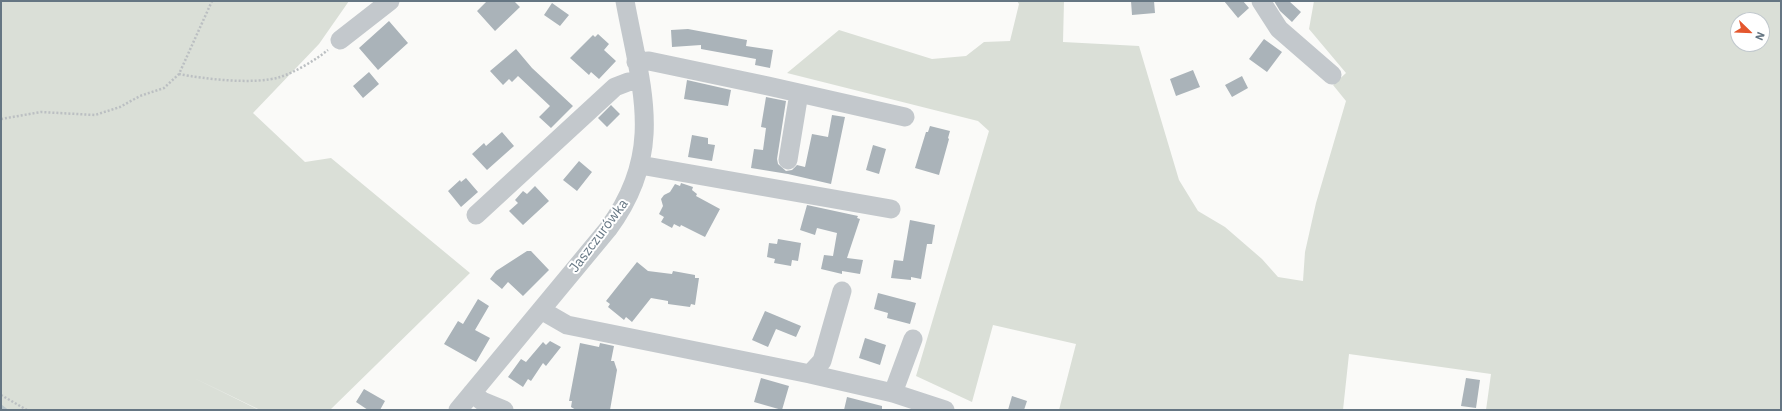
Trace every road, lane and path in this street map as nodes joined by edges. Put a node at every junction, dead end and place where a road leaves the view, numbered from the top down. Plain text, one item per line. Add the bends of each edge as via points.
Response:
1 (212, 1) edge
2 (390, 1) edge
3 (625, 1) edge
4 (1261, 1) edge
5 (340, 40) joint
6 (638, 71) junction
7 (179, 74) junction
8 (1332, 75) dead end
9 (798, 93) junction
10 (905, 118) dead end
11 (1, 119) edge
12 (788, 160) dead end
13 (640, 165) junction
14 (892, 209) dead end
15 (476, 214) dead end
16 (842, 291) dead end
17 (541, 310) junction
18 (912, 339) dead end
19 (810, 374) junction
20 (472, 393) junction
21 (893, 393) junction
22 (1, 395) edge
23 (27, 410) edge
24 (458, 410) edge
25 (504, 410) edge
26 (945, 410) edge

1 - 7 path
2 - 5 street
3 - 6 street, Jaszczurówka
4 - 8 street via 1279,29
5 - 7 path via 325,53 279,77 250,81
6 - 9 street via 649,61
6 - 13 street, Jaszczurówka via 645,130
6 - 15 street via 628,82 615,87
7 - 11 path via 164,88 95,115 41,112
9 - 10 street
9 - 12 street
13 - 14 street
13 - 17 street, Jaszczurówka via 630,194 615,220
16 - 19 street via 822,361
17 - 19 street via 567,325
17 - 20 street, Jaszczurówka
18 - 21 street
19 - 21 street
20 - 24 street, Jaszczurówka
20 - 25 street via 482,401
21 - 26 street
22 - 23 path

